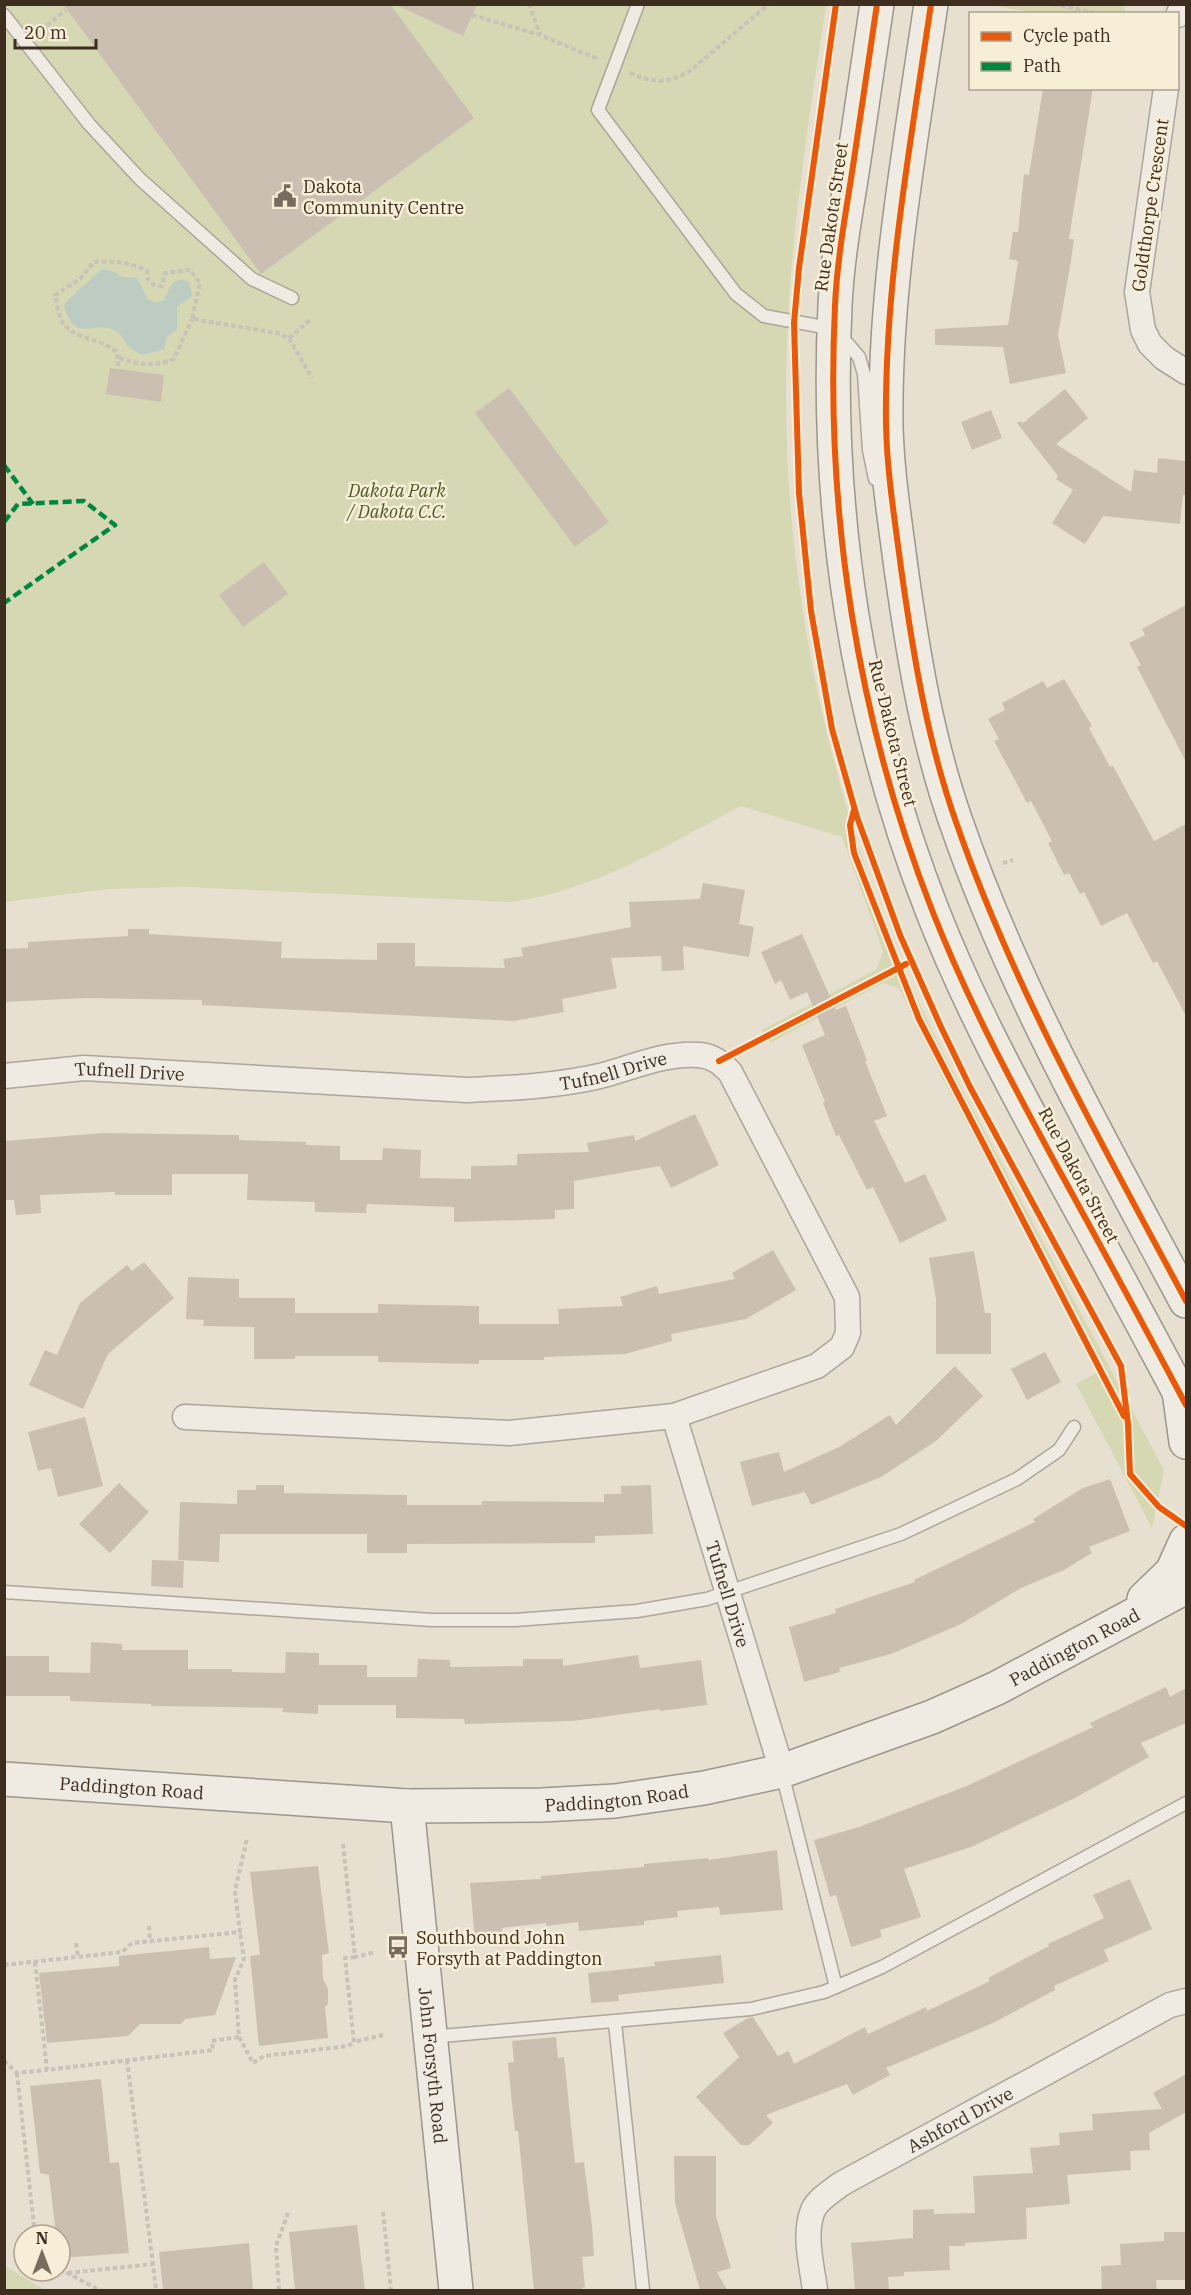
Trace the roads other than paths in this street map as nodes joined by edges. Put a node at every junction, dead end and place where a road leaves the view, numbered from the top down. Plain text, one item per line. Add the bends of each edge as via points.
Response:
1 (638, 4) edge
2 (877, 4) edge
3 (931, 4) edge
4 (4, 15) edge
5 (1167, 90) edge
6 (292, 298) dead end
7 (835, 329) junction
8 (1186, 372) edge
9 (893, 511) junction
10 (4, 1076) edge
11 (1186, 1301) edge
12 (1183, 1398) edge
13 (674, 1416) junction
14 (185, 1417) dead end
15 (1074, 1427) dead end
16 (1186, 1442) edge
17 (1186, 1541) edge
18 (1186, 1587) edge
19 (4, 1592) edge
20 (728, 1593) junction
21 (1116, 1625) junction
22 (782, 1771) junction
23 (4, 1779) edge
24 (1186, 1803) edge
25 (407, 1806) junction
26 (836, 1987) junction
27 (1186, 2001) edge
28 (615, 2023) junction
29 (430, 2037) junction
30 (456, 2290) edge
31 (643, 2290) edge
32 (815, 2290) edge

1 - 7 lane via 598,110 736,294 764,316
2 - 7 main road, Rue Dakota Street via 843,229
3 - 9 main road, Rue Dakota Street via 896,263 890,340 886,425
4 - 6 lane via 89,124 140,179 252,279
5 - 8 street, Goldthorpe Crescent via 1137,292 1143,330 1150,344
7 - 9 lane via 859,357 876,483
7 - 12 main road, Rue Dakota Street via 838,490 848,597 874,729 908,846 945,942 986,1031
9 - 11 main road, Rue Dakota Street via 922,695 959,830 1034,1011
10 - 13 street, Tufnell Drive via 84,1068 467,1090 598,1077 684,1055 708,1056 719,1061 730,1072 842,1286 847,1297 848,1333 842,1347 817,1366
12 - 16 main road
13 - 14 street, Tufnell Drive via 509,1433
13 - 20 street, Tufnell Drive
15 - 20 lane via 1059,1450 1017,1479 967,1503 901,1534
17 - 21 main road via 1172,1572
18 - 21 main road, Paddington Road
19 - 20 lane via 463,1621 592,1616
20 - 22 street, Tufnell Drive
21 - 22 main road, Paddington Road via 943,1712
22 - 25 main road, Paddington Road via 615,1801
22 - 26 lane
23 - 25 main road, Paddington Road
24 - 26 lane via 882,1967
25 - 29 main road, John Forsyth Road
26 - 28 lane via 751,2009
27 - 32 street, Ashford Drive via 1170,2005 824,2196 813,2209 809,2239
28 - 29 lane
28 - 31 lane
29 - 30 main road, John Forsyth Road

